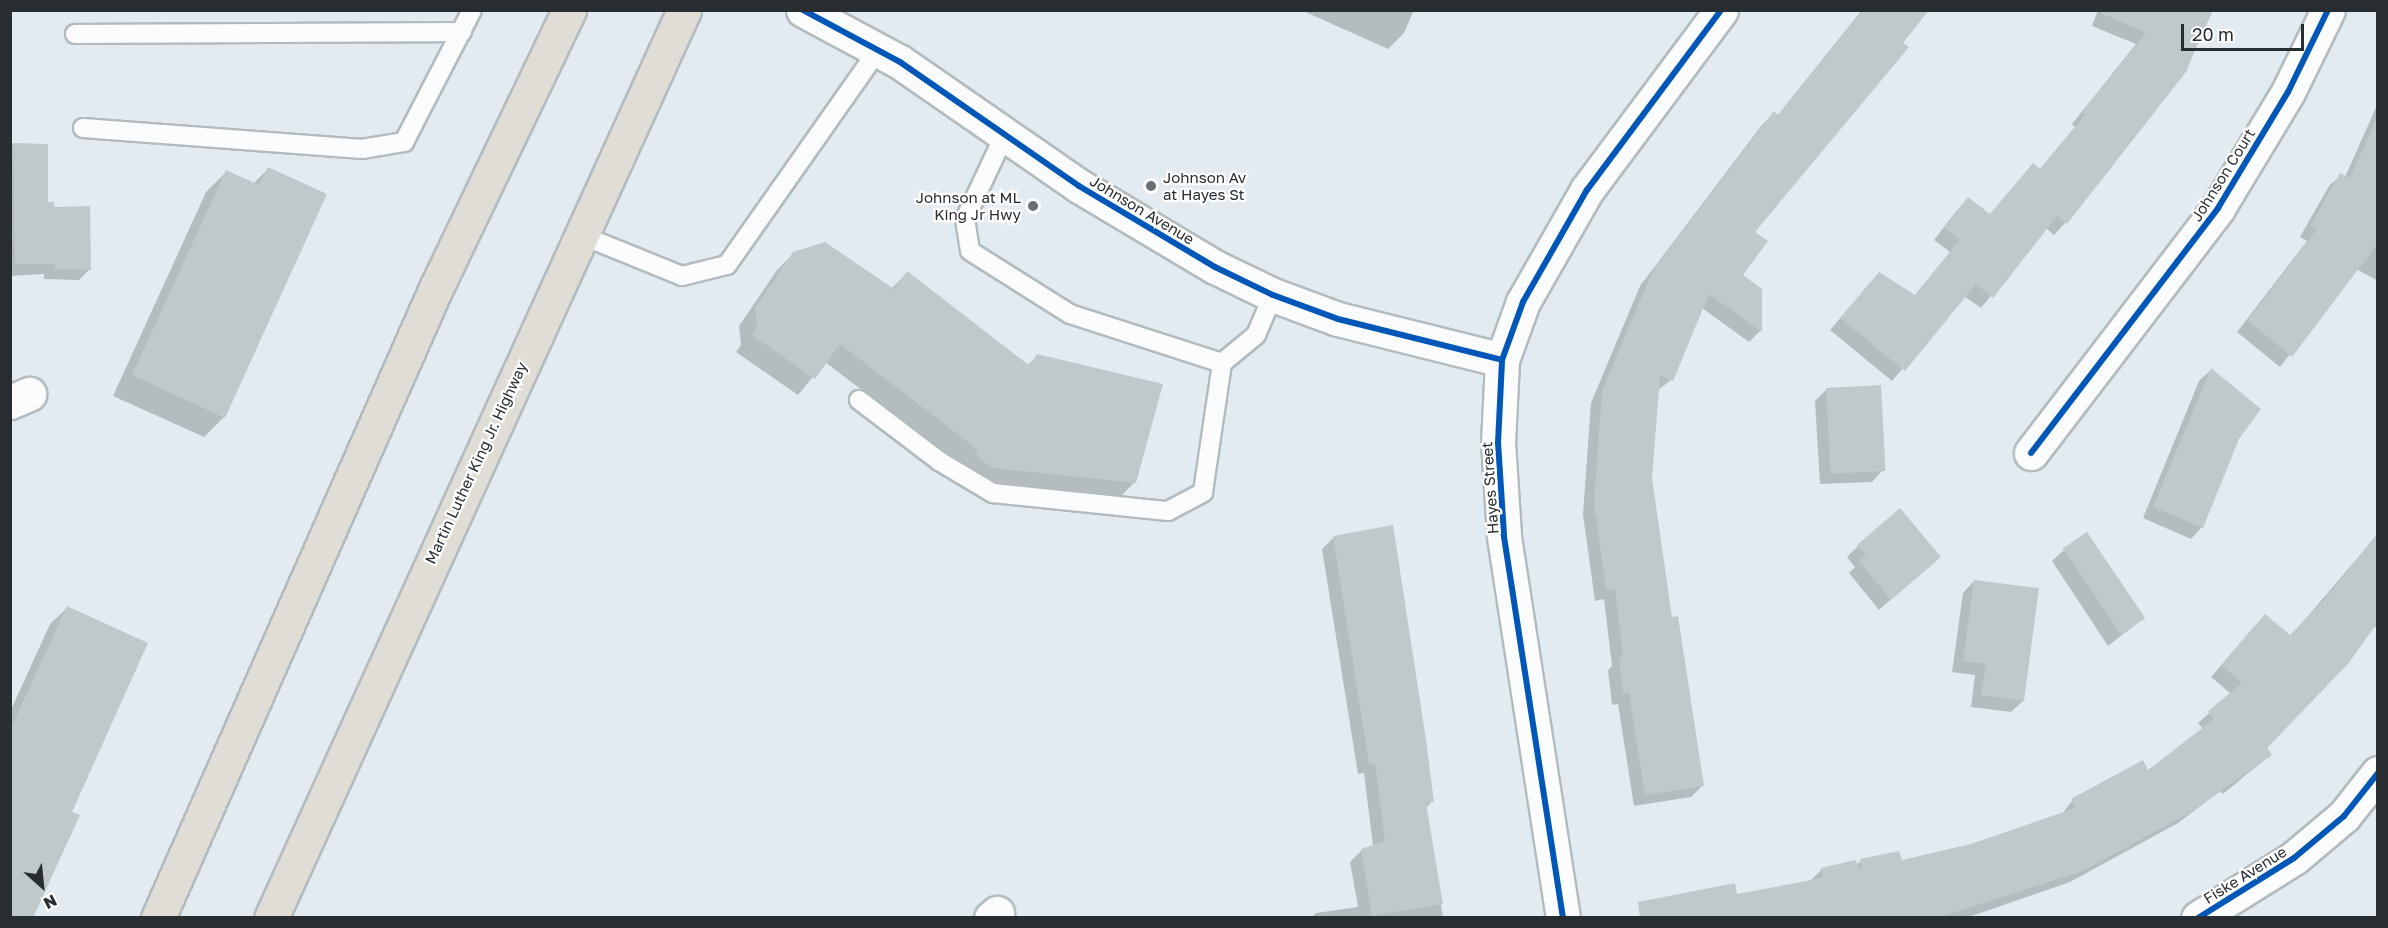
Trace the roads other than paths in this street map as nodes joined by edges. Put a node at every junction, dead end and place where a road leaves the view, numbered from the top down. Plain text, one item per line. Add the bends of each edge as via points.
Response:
1 (472, 10) edge
2 (569, 10) edge
3 (684, 10) edge
4 (803, 10) edge
5 (1721, 10) edge
6 (2328, 10) edge
7 (462, 32) junction
8 (75, 34) dead end
9 (878, 50) junction
10 (83, 128) dead end
11 (1006, 132) junction
12 (581, 235) junction
13 (1273, 295) junction
14 (1502, 360) junction
15 (1222, 363) junction
16 (859, 400) dead end
17 (2031, 453) dead end
18 (2378, 773) edge
19 (158, 918) edge
20 (271, 918) edge
21 (1563, 918) edge
22 (2198, 918) edge

1 - 7 lane
2 - 19 main road via 436,288
3 - 12 main road, Martin Luther King Jr. Highway
4 - 9 street, Johnson Avenue
5 - 14 street, Hayes Street via 1587,190 1523,302
6 - 17 street, Johnson Court via 2288,92 2218,208
7 - 8 lane
7 - 10 lane via 404,142 362,148
9 - 11 street, Johnson Avenue
9 - 12 lane via 727,265 682,276
11 - 13 street, Johnson Avenue via 1150,232
11 - 15 lane via 965,219 970,251 1070,314
12 - 20 main road, Martin Luther King Jr. Highway
13 - 14 street, Johnson Avenue via 1338,319
13 - 15 lane via 1256,334
14 - 21 street, Hayes Street via 1498,443 1504,535
15 - 16 lane via 1203,492 1168,511 993,493 939,461
18 - 22 street, Fiske Avenue via 2344,816 2302,852

